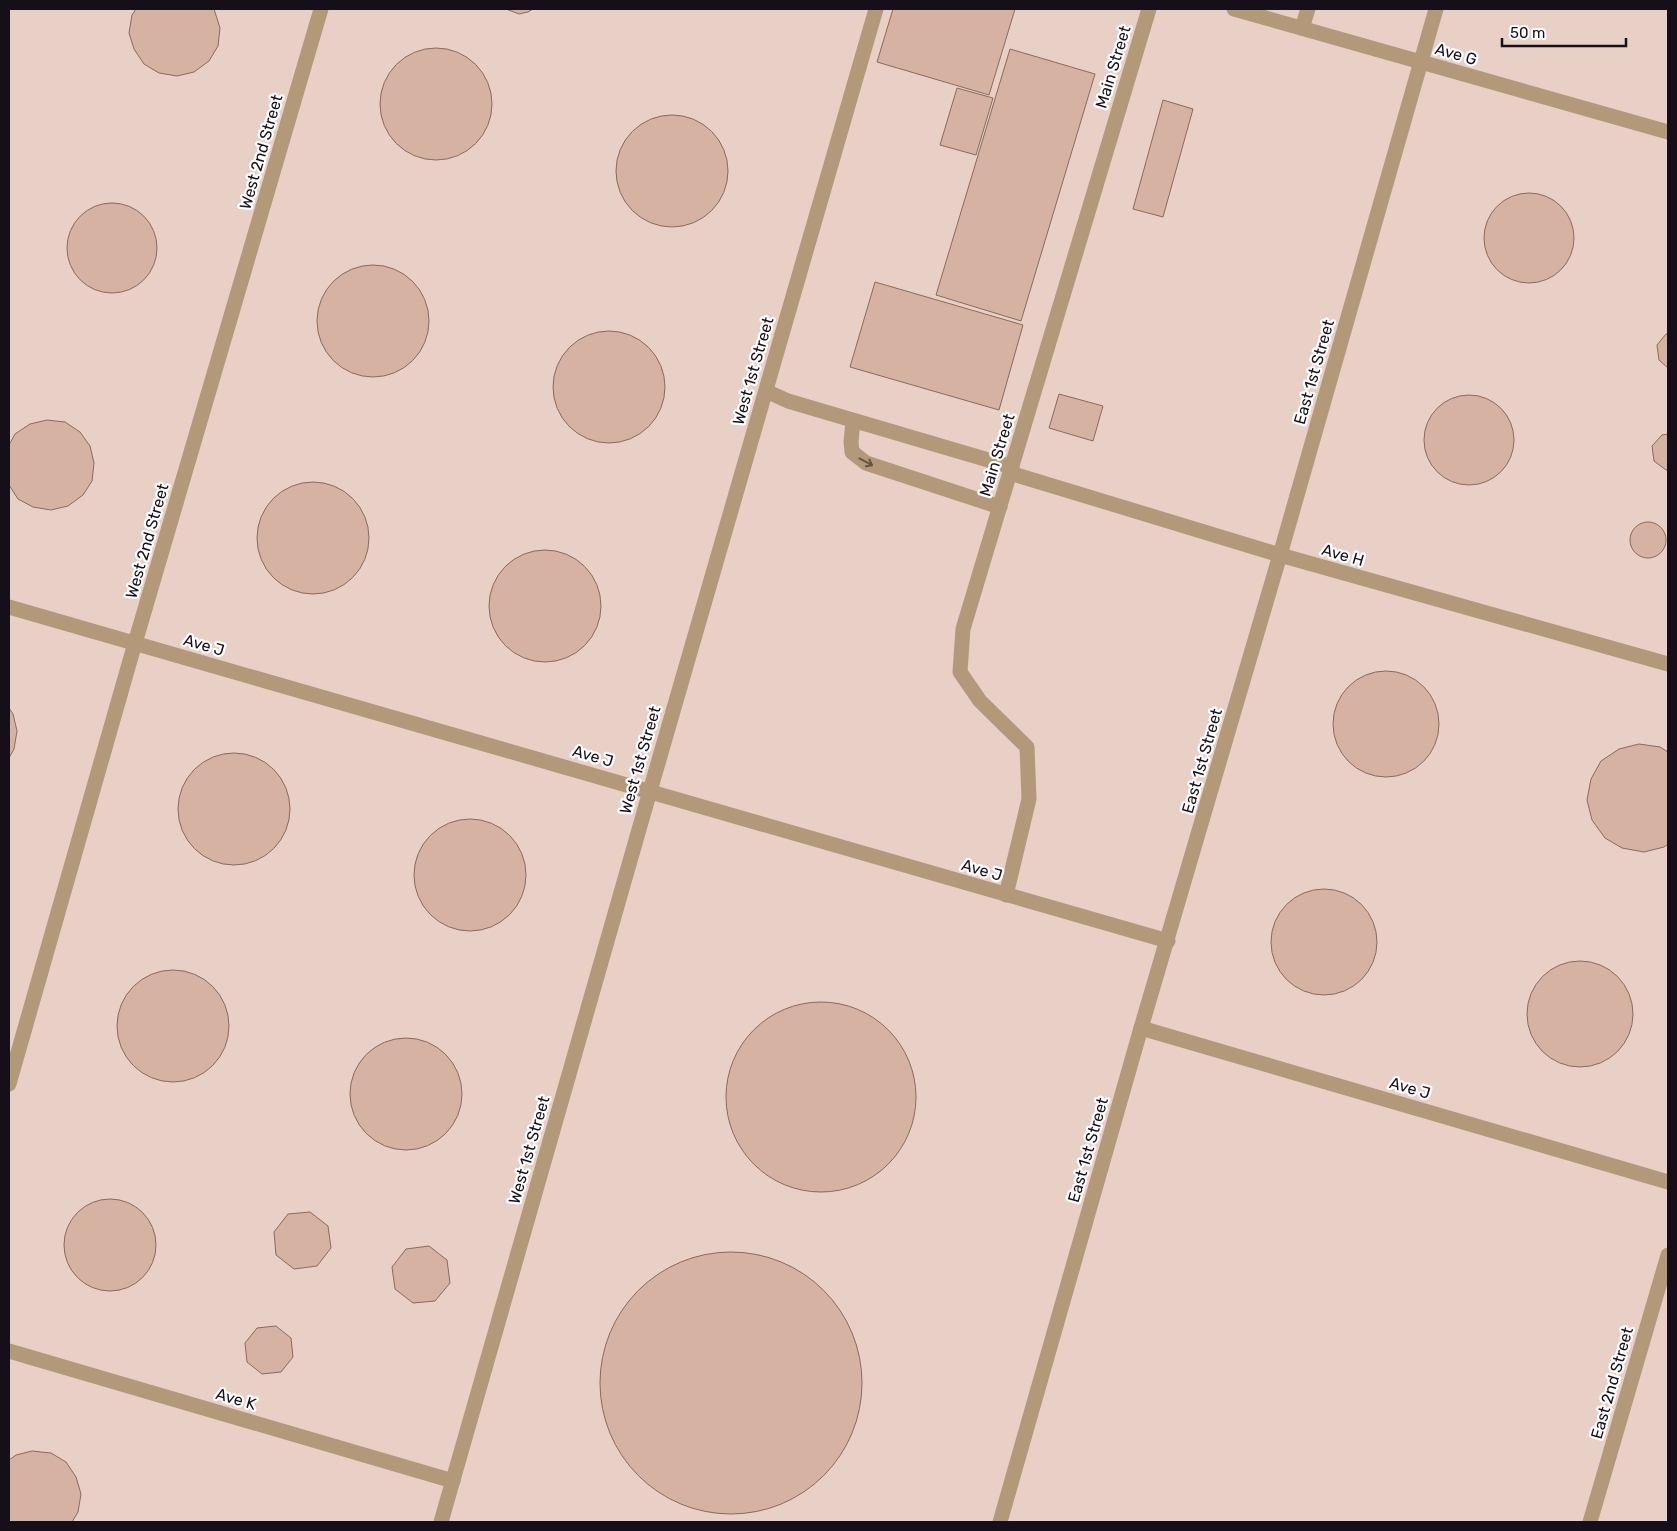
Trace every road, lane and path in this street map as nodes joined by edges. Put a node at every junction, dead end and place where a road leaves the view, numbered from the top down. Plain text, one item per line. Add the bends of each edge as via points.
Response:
1 (321, 9) edge
2 (876, 9) edge
3 (1149, 9) edge
4 (1234, 9) edge
5 (1308, 9) edge
6 (1436, 9) edge
7 (1302, 28) junction
8 (1420, 62) junction
9 (1668, 132) edge
10 (766, 391) junction
11 (853, 421) junction
12 (1011, 470) junction
13 (1000, 507) junction
14 (1280, 555) junction
15 (9, 607) edge
16 (135, 643) junction
17 (1668, 664) edge
18 (650, 791) junction
19 (1006, 894) junction
20 (1168, 941) junction
21 (1141, 1028) junction
22 (9, 1084) edge
23 (1668, 1182) edge
24 (1668, 1254) edge
25 (9, 1351) edge
26 (453, 1481) junction
27 (441, 1522) edge
28 (1000, 1522) edge
29 (1590, 1522) edge

1 - 16 street, West 2nd Street
2 - 10 street, West 1st Street
3 - 12 street, Main Street
4 - 7 street, Ave G
5 - 7 street
6 - 8 street, East 1st Street
7 - 8 street, Ave G
8 - 9 street, Ave G
8 - 14 street, East 1st Street
10 - 11 street, Ave H
10 - 18 street, West 1st Street
11 - 12 street, Ave H
11 -> 13 street via 852,452 866,463
12 - 13 street, Main Street
12 - 14 street, Ave H
13 - 19 street, Main Street via 963,629 960,672 980,701 1027,747 1029,799
14 - 17 street, Ave H
14 - 20 street, East 1st Street
15 - 16 street, Ave J
16 - 18 street, Ave J
16 - 22 street, West 2nd Street
18 - 19 street, Ave J
18 - 26 street, West 1st Street
19 - 20 street, Ave J
20 - 21 street, East 1st Street
21 - 23 street, Ave J
21 - 28 street, East 1st Street
24 - 29 street, East 2nd Street
25 - 26 street, Ave K
26 - 27 street, West 1st Street

